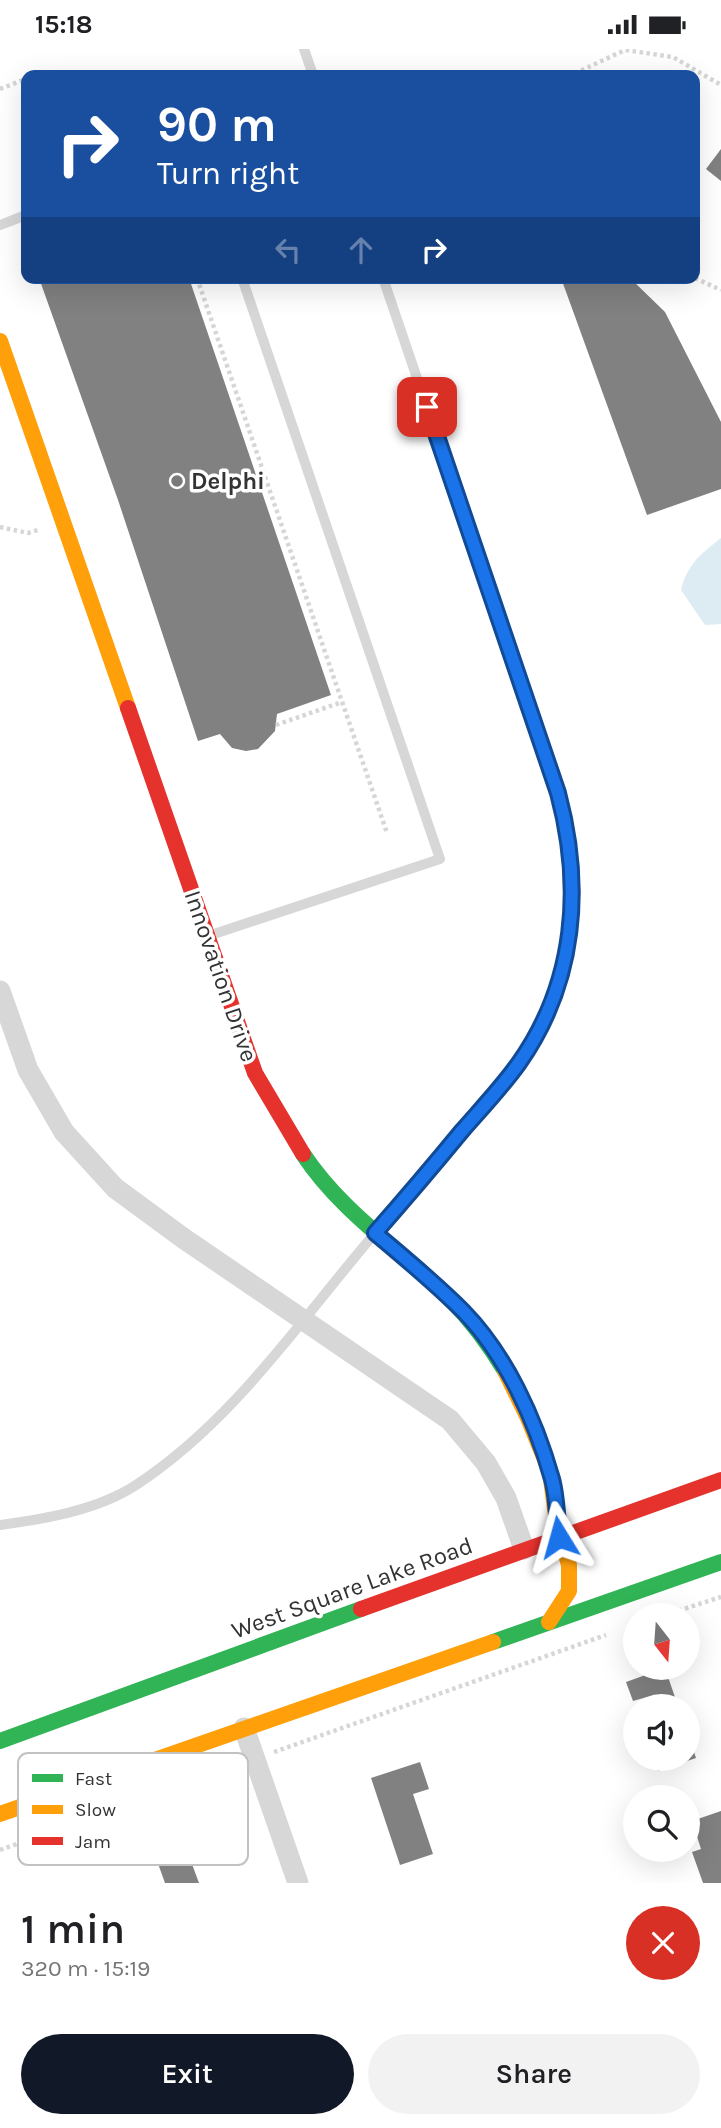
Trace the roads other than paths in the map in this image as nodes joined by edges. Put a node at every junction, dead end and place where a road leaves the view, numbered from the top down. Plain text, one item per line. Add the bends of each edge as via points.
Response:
1 (303, 49) edge
2 (311, 70) edge
3 (21, 217) edge
4 (0, 225) edge
5 (244, 284) edge
6 (385, 284) edge
7 (0, 341) edge
8 (208, 936) junction
9 (2, 1005) edge
10 (375, 1233) junction
11 (304, 1320) junction
12 (721, 1480) edge
13 (0, 1525) edge
14 (559, 1537) junction
15 (524, 1549) junction
16 (721, 1562) edge
17 (549, 1622) junction
18 (244, 1728) junction
19 (0, 1741) edge
20 (173, 1753) edge
21 (18, 1808) edge
22 (0, 1814) edge
23 (298, 1883) edge

1 - 2 lane
3 - 4 lane
5 - 8 lane via 440,859
6 - 10 lane via 558,793 572,862 573,904 555,994 521,1060
7 - 8 main road, Innovation Drive
8 - 10 main road, Innovation Drive via 255,1073 299,1151 330,1190
9 - 11 street via 28,1070 64,1132 115,1188
10 - 11 lane
10 - 14 main road, Innovation Drive via 464,1312 491,1345 515,1386 552,1481
11 - 13 lane via 201,1436 135,1486 88,1507
11 - 15 street via 450,1420 486,1463 506,1497
12 - 14 main road, West Square Lake Road
14 - 15 main road, West Square Lake Road
14 - 17 main road, Innovation Drive via 568,1563 569,1590
15 - 19 main road, West Square Lake Road
16 - 17 main road
17 - 18 main road
18 - 20 main road
18 - 23 street
21 - 22 main road

